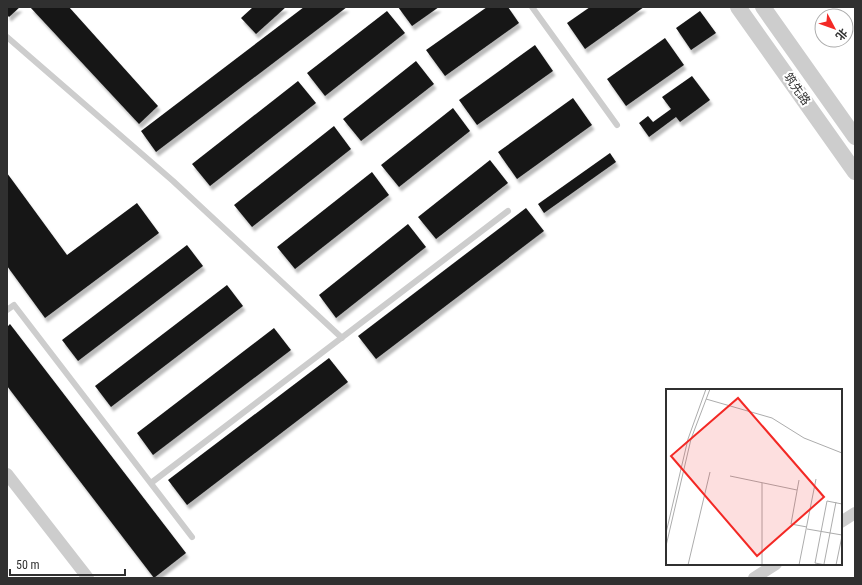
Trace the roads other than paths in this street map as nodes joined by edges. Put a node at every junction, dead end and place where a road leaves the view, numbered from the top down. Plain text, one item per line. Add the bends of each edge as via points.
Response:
1 (532, 7) edge
2 (738, 7) edge
3 (763, 7) edge
4 (7, 37) edge
5 (617, 124) dead end
6 (855, 137) edge
7 (855, 172) edge
8 (508, 211) dead end
9 (7, 310) edge
10 (342, 338) junction
11 (7, 474) edge
12 (151, 484) junction
13 (855, 513) edge
14 (842, 521) edge
15 (192, 537) dead end
16 (774, 565) edge
17 (88, 578) edge
18 (754, 578) edge

1 - 5 lane
2 - 7 street, 筑先路
3 - 6 street, 筑先路
4 - 10 lane via 173,181
8 - 10 lane
9 - 12 lane via 14,305
10 - 12 lane
11 - 17 street
12 - 15 lane
13 - 14 street
16 - 18 street

